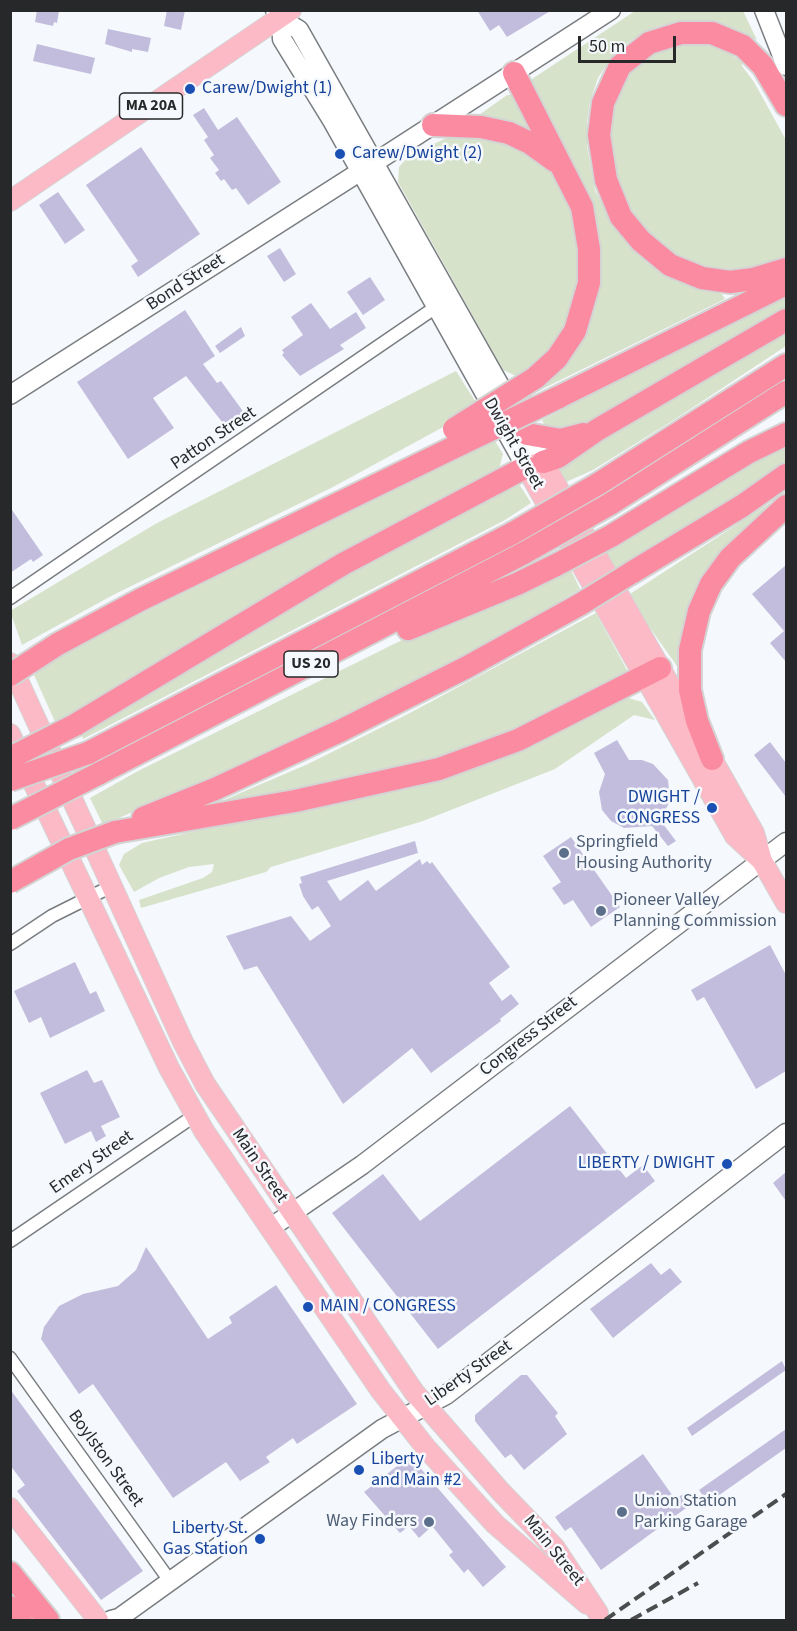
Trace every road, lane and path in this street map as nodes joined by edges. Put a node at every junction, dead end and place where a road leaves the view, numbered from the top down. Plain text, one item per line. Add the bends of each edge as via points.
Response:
1 (611, 10) edge
2 (764, 10) edge
3 (282, 13) edge
4 (786, 66) edge
5 (514, 73) junction
6 (786, 105) edge
7 (433, 125) junction
8 (561, 166) junction
9 (367, 167) junction
10 (10, 201) edge
11 (786, 269) edge
12 (786, 284) edge
13 (436, 307) junction
14 (786, 320) edge
15 (786, 364) edge
16 (786, 392) edge
17 (10, 395) edge
18 (597, 430) junction
19 (527, 434) junction
20 (786, 434) edge
21 (459, 436) junction
22 (535, 464) junction
23 (786, 475) edge
24 (786, 506) edge
25 (10, 598) edge
26 (325, 657) junction
27 (10, 663) edge
28 (652, 672) junction
29 (10, 675) edge
30 (10, 734) edge
31 (10, 758) edge
32 (712, 759) junction
33 (10, 780) edge
34 (10, 819) edge
35 (115, 832) junction
36 (786, 842) edge
37 (762, 861) junction
38 (10, 882) edge
39 (112, 886) junction
40 (88, 898) junction
41 (786, 903) edge
42 (10, 944) edge
43 (194, 1116) junction
44 (786, 1134) edge
45 (292, 1214) junction
46 (270, 1228) junction
47 (10, 1241) edge
48 (10, 1358) edge
49 (425, 1406) junction
50 (402, 1418) junction
51 (10, 1508) edge
52 (10, 1573) edge
53 (170, 1581) junction
54 (10, 1607) edge
55 (10, 1614) edge
56 (602, 1617) edge
57 (16, 1620) edge
58 (21, 1620) edge
59 (48, 1620) edge
60 (98, 1620) edge
61 (111, 1620) edge

1 - 5 main road, Bond Street
2 - 4 main road
3 - 9 main road, Dwight Street via 299,30
3 - 10 main road, MA 20A
5 - 7 main road, Bond Street
5 - 8 highway
6 - 11 highway via 763,66 743,46 712,33 681,33 649,43 620,66 603,103 599,135 606,180 621,217 641,241 670,265 702,278 730,282
7 - 8 highway via 481,126 509,133
7 - 9 main road, Bond Street
8 - 21 highway, bridge via 586,217 589,283 581,315 570,340 556,358
9 - 13 main road, Dwight Street
9 - 17 main road, Bond Street
9 - 19 main road, Dwight Street
12 - 21 highway, bridge via 557,398
13 - 22 main road, Dwight Street
13 - 25 street, Patton Street
14 - 18 highway
15 - 33 highway, US 20, bridge via 695,425 513,533 88,753
16 - 26 highway, US 20, bridge via 610,504
18 - 19 highway via 561,440
18 - 22 highway via 558,457
19 - 22 main road, Dwight Street
20 - 26 highway, bridge via 611,536 517,584 402,632
21 - 29 highway, bridge via 282,531 120,610
22 - 28 main road, Dwight Street
22 - 31 highway, bridge via 343,564 75,725
23 - 35 highway, bridge via 631,573 467,667 342,730
24 - 32 highway via 730,558 711,584 699,610 690,650 690,682 697,721
26 - 34 highway, US 20, bridge
27 - 39 main road, Main Street
28 - 32 main road, Dwight Street
28 - 35 highway via 518,740 439,769 295,801
28 - 37 main road, Dwight Street via 740,842
30 - 40 main road, Main Street
32 - 37 main road, Dwight Street via 754,832
35 - 38 highway, bridge via 69,849
36 - 37 main road, Congress Street
37 - 41 main road, Dwight Street
37 - 45 main road, Congress Street
39 - 40 street
39 - 45 main road, Main Street via 193,1063
40 - 42 street
40 - 43 main road, Main Street
43 - 46 main road, Main Street
43 - 47 street, Emery Street
44 - 49 main road, Liberty Street via 446,1395
45 - 46 main road, Congress Street
45 - 49 main road, Main Street
46 - 50 main road, Main Street
48 - 53 street, Boylston Street
49 - 50 main road, Liberty Street
49 - 56 main road, Main Street via 555,1548
50 - 53 main road, Liberty Street
50 - 56 main road, Main Street via 487,1516
51 - 60 main road
52 - 59 highway
53 - 61 main road, Liberty Street
54 - 58 highway
55 - 57 main road

